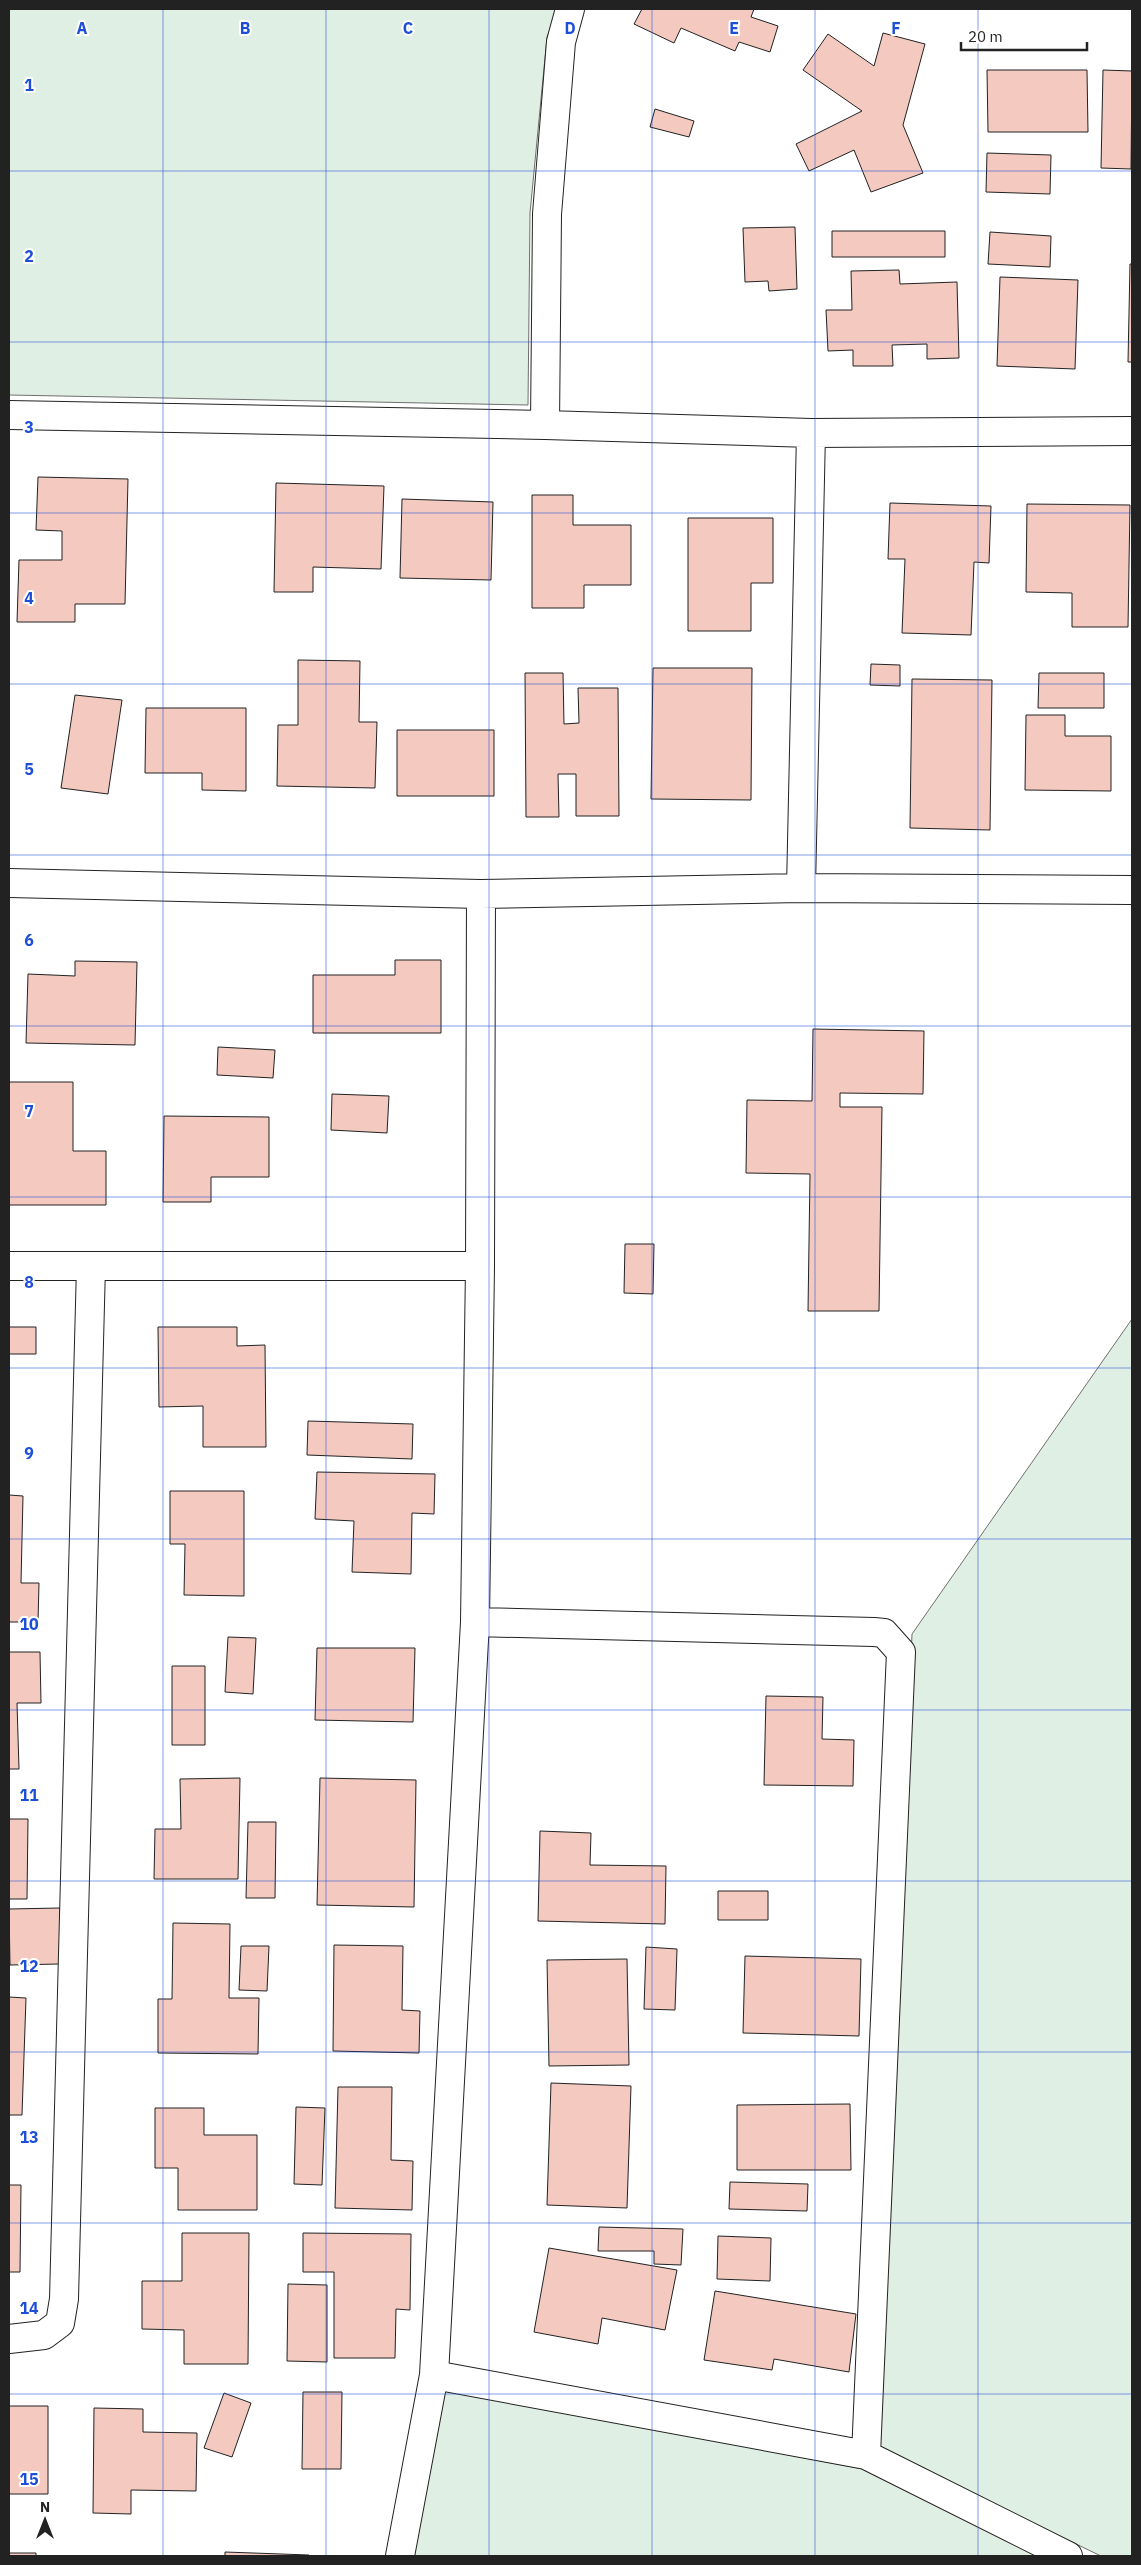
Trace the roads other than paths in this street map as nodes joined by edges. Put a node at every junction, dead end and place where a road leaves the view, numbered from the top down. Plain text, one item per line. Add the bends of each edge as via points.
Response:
1 (570, 9) edge
2 (9, 415) edge
3 (545, 425) junction
4 (1132, 430) edge
5 (811, 433) junction
6 (9, 883) edge
7 (801, 888) junction
8 (1132, 890) edge
9 (481, 894) junction
10 (9, 1266) edge
11 (91, 1266) junction
12 (480, 1266) junction
13 (475, 1622) junction
14 (9, 2339) edge
15 (434, 2375) junction
16 (866, 2455) junction
17 (400, 2556) edge
18 (1068, 2556) edge

1 - 3 street via 561,42 548,214
2 - 3 street
3 - 5 street
4 - 5 street
5 - 7 street
6 - 9 street
7 - 8 street
7 - 9 street
9 - 12 street
10 - 11 street
11 - 12 street
11 - 14 street via 64,2299 60,2323 44,2335
12 - 13 street
13 - 15 street
13 - 16 street via 874,1632 884,1633 901,1652
15 - 16 street
15 - 17 street
16 - 18 street

